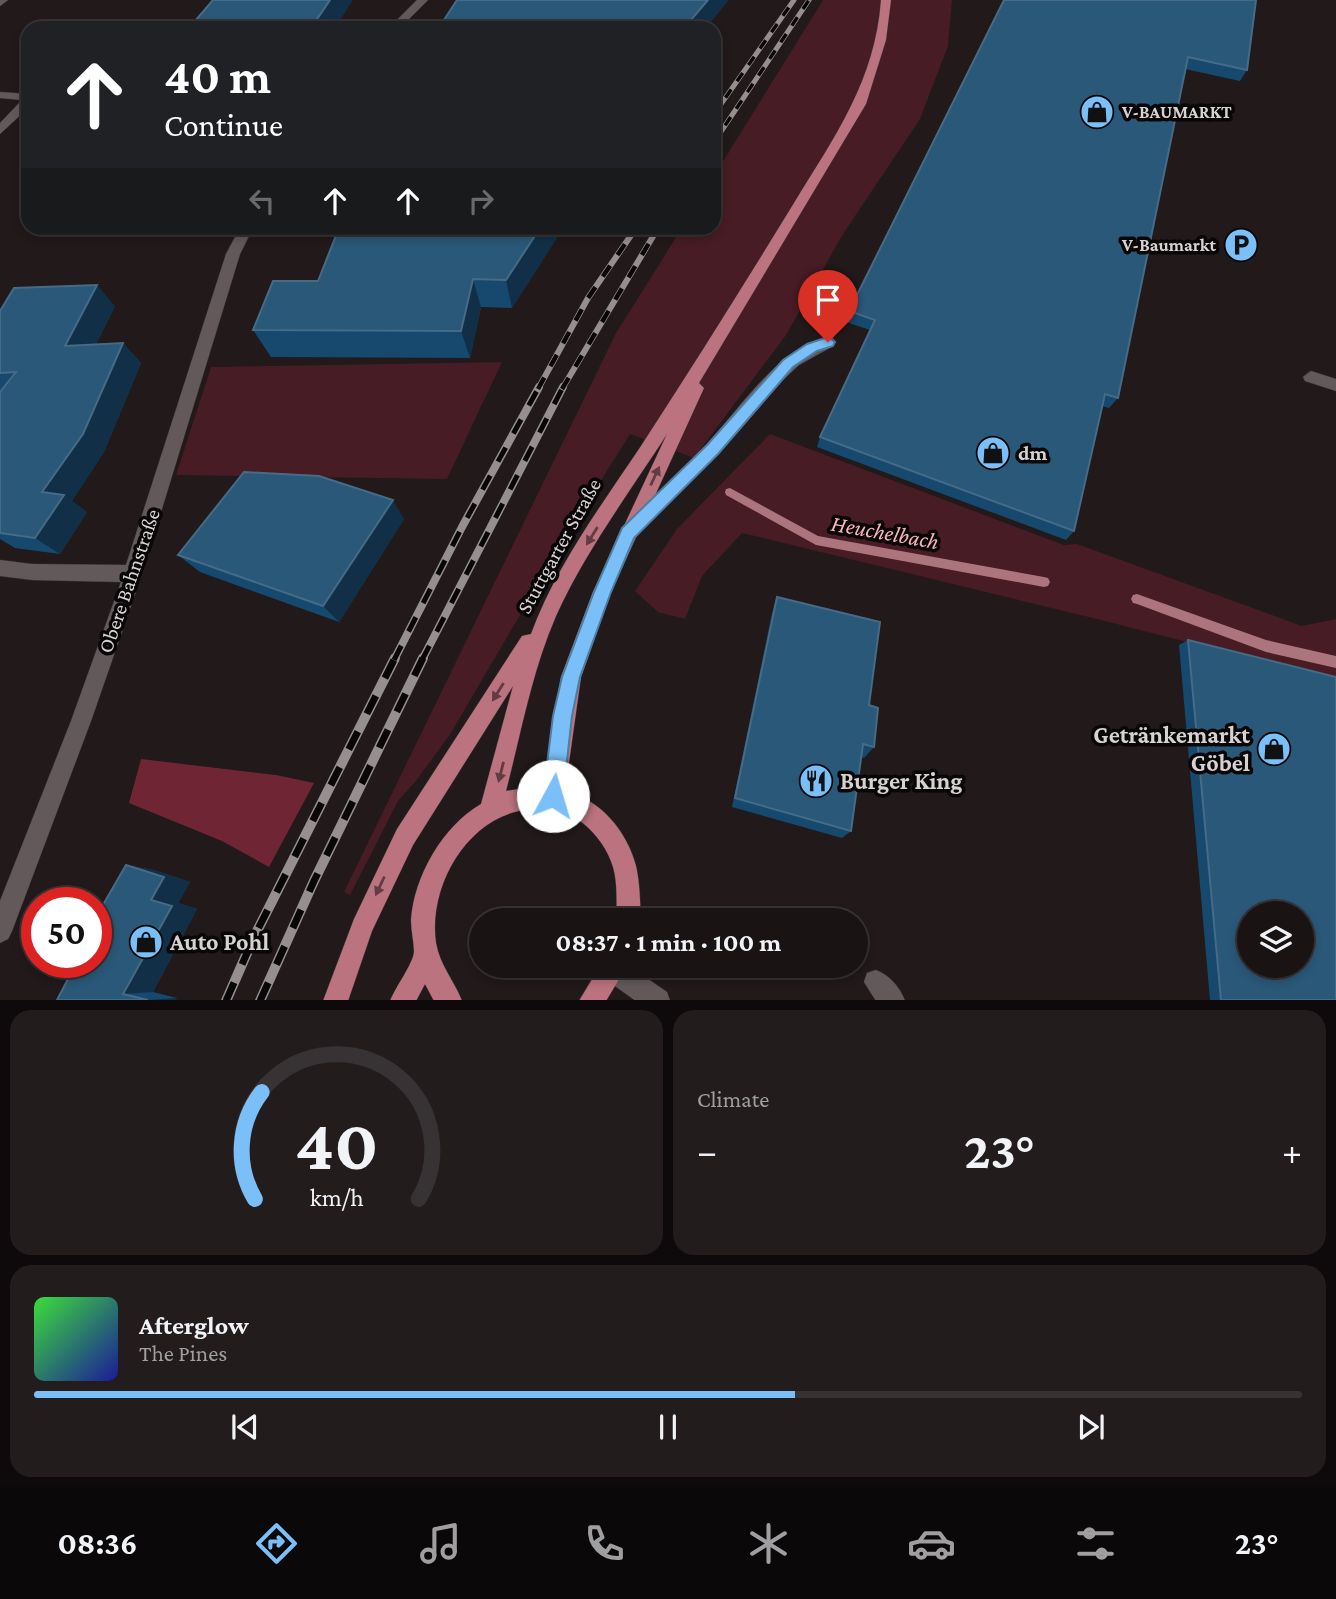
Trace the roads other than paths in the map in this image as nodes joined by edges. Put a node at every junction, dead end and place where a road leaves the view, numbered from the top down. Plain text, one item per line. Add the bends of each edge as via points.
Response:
1 (423, 0) edge
2 (886, 0) edge
3 (401, 21) edge
4 (0, 95) edge
5 (21, 98) edge
6 (21, 107) edge
7 (0, 130) edge
8 (242, 235) edge
9 (722, 334) junction
10 (828, 342) dead end
11 (1311, 377) dead end
12 (1336, 385) edge
13 (628, 533) junction
14 (0, 568) edge
15 (133, 574) junction
16 (548, 613) junction
17 (553, 796) junction
18 (491, 807) junction
19 (630, 908) edge
20 (0, 931) edge
21 (426, 957) junction
22 (608, 978) edge
23 (628, 978) edge
24 (876, 982) dead end
25 (335, 1000) edge
26 (402, 1000) edge
27 (450, 1000) edge
28 (591, 1000) edge
29 (658, 1000) edge
30 (893, 1000) edge

1 - 3 street
2 - 9 main road, Stuttgarter Straße via 875,63 860,104
4 - 5 street
6 - 7 street
8 - 15 street, Obere Bahnstraße
13 -> 9 main road, Stuttgarter Straße
9 -> 16 main road, Stuttgarter Straße via 583,550
10 - 13 street via 788,364 712,450
11 - 12 street
13 - 17 main road, Stuttgarter Straße via 571,677
14 - 15 street
15 - 20 street, Obere Bahnstraße
16 -> 18 main road, Stuttgarter Straße via 528,668
16 -> 25 main road via 405,837 362,927
17 - 18 main road via 522,796
17 - 19 main road via 582,807 607,828 624,857
18 - 21 main road via 465,826 443,853 429,885 422,921
21 - 26 main road
21 - 27 main road via 439,988
22 - 28 main road
23 - 29 street
24 - 30 street

